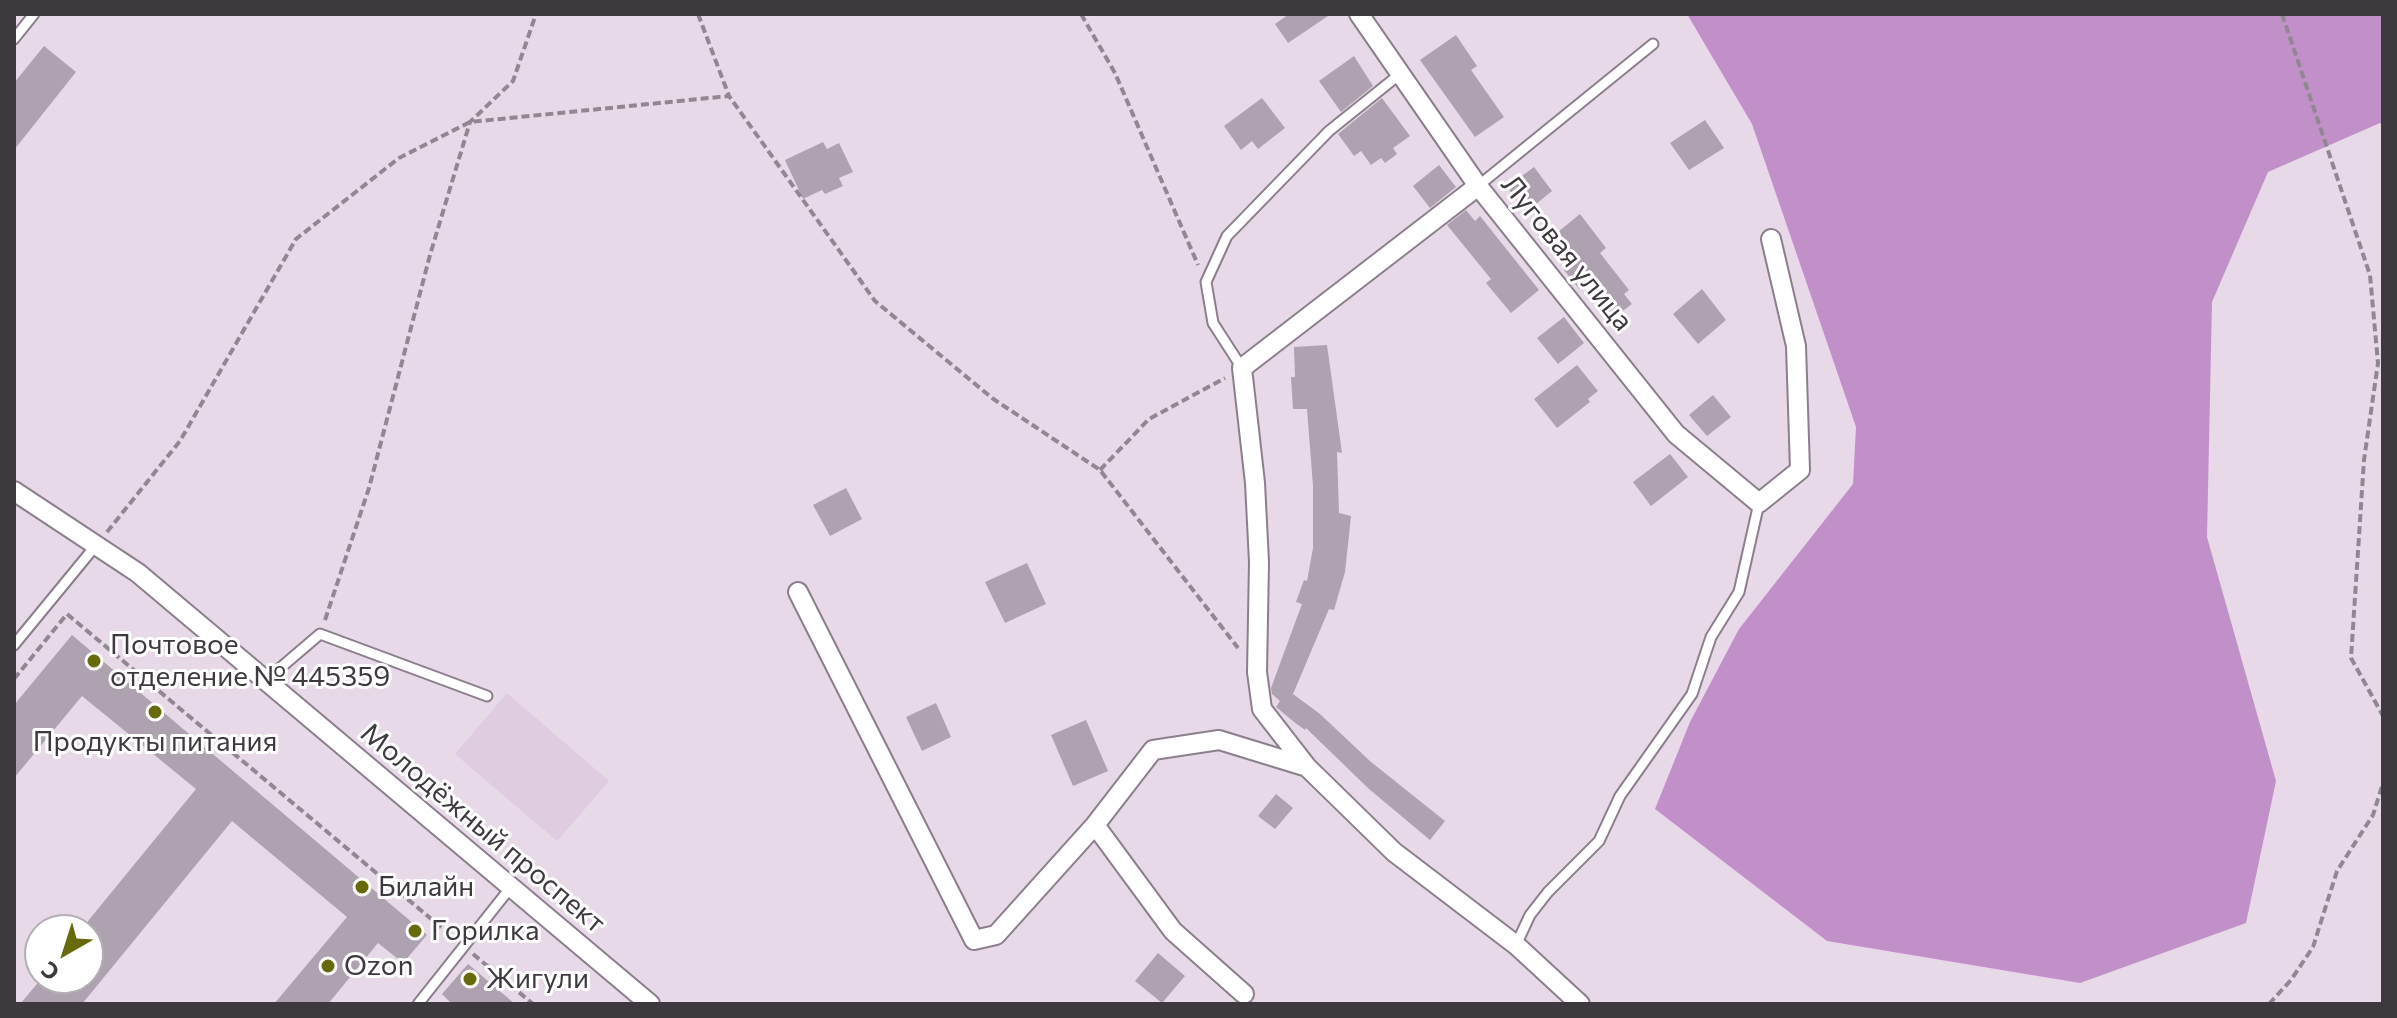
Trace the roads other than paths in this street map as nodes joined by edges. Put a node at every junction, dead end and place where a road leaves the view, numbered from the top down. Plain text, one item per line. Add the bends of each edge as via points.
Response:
1 (34, 14) edge
2 (1359, 14) edge
3 (14, 39) edge
4 (1653, 44) dead end
5 (1400, 74) junction
6 (1478, 186) junction
7 (1771, 239) dead end
8 (1242, 368) junction
9 (14, 491) edge
10 (1759, 503) junction
11 (97, 544) junction
12 (798, 592) dead end
13 (14, 645) edge
14 (265, 681) junction
15 (487, 696) dead end
16 (1307, 767) junction
17 (1095, 825) junction
18 (511, 887) junction
19 (1516, 945) junction
20 (1244, 994) dead end
21 (418, 1004) edge
22 (650, 1004) edge
23 (1580, 1004) edge

1 - 3 lane
2 - 5 street, Луговая улица
4 - 6 lane
5 - 6 street, Луговая улица
5 - 8 lane via 1329,131 1227,236 1206,282 1213,323
6 - 8 street
6 - 10 street, Луговая улица via 1676,434
7 - 10 street via 1796,346 1800,470
8 - 16 street via 1255,483 1262,709
9 - 11 street, Молодёжный проспект
10 - 19 lane via 1739,592 1711,637 1692,694 1620,796 1599,841 1548,892
11 - 13 lane
11 - 14 street, Молодёжный проспект
12 - 17 street via 974,940 996,935
14 - 15 lane via 320,634
14 - 18 street, Молодёжный проспект
16 - 17 street via 1219,740 1153,750
16 - 19 street via 1394,852
17 - 20 street via 1173,931
18 - 21 lane
18 - 22 street, Молодёжный проспект
19 - 23 street

